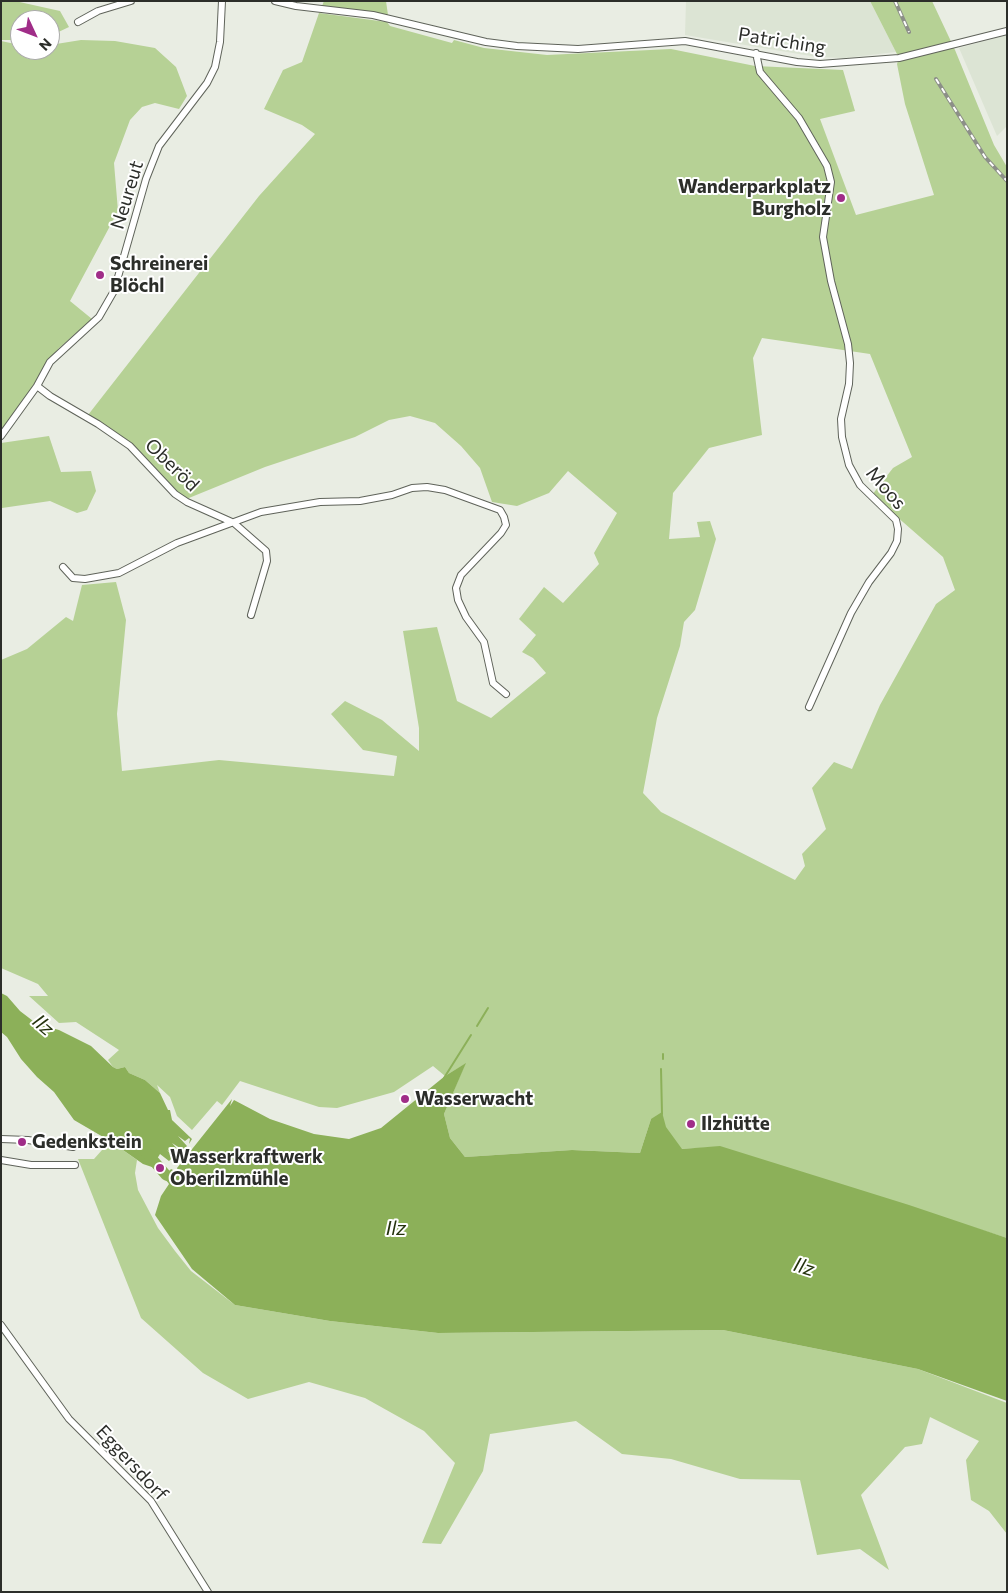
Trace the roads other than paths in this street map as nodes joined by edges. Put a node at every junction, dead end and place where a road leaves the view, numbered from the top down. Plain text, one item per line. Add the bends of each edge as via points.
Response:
1 (131, 1) edge
2 (222, 1) edge
3 (275, 1) edge
4 (78, 22) dead end
5 (1007, 31) edge
6 (756, 54) junction
7 (37, 386) junction
8 (1, 436) edge
9 (234, 523) junction
10 (63, 568) dead end
11 (251, 615) dead end
12 (506, 694) dead end
13 (809, 708) dead end
14 (1, 1139) edge
15 (73, 1147) dead end
16 (1, 1160) edge
17 (75, 1165) dead end
18 (1, 1325) edge
19 (208, 1592) edge

1 - 4 street via 98,11
2 - 7 street, Neureut via 215,68 207,84 159,146 146,179 112,296 98,317 50,362
3 - 6 street, Patriching via 373,15 486,42 550,49 685,41
5 - 6 street, Patriching via 899,58 852,63 805,63
6 - 13 street, Moos via 760,72 799,118 827,166 831,182 823,237 850,363 841,419 842,437 849,465 857,479 896,520 898,529 891,553 851,613
7 - 8 street via 20,414
7 - 9 street, Oberöd via 130,446 175,494
9 - 10 street via 176,543 119,573 73,578
9 - 11 street, Oberöd via 266,551 266,562
9 - 12 street via 261,512 320,502 360,501 427,487 445,490 500,510 506,525 462,575 456,588 466,617 484,642 493,683
14 - 15 street
16 - 17 street via 31,1165
18 - 19 street, Eggersdorf via 44,1386 84,1434 151,1501

